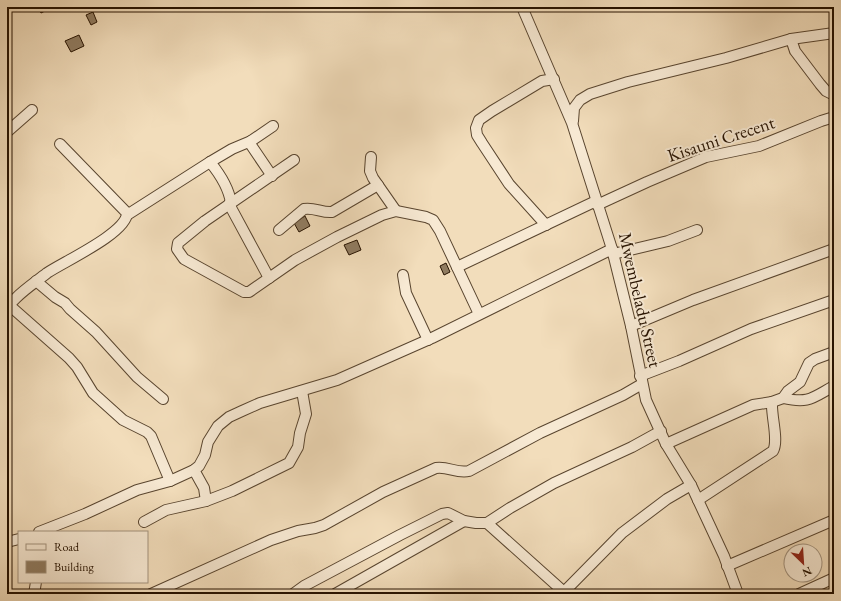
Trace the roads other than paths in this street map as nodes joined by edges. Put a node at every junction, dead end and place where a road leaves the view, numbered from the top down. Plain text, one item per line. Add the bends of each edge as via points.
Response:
1 (522, 7) edge
2 (834, 33) edge
3 (791, 39) junction
4 (554, 79) junction
5 (834, 95) edge
6 (32, 110) dead end
7 (834, 117) edge
8 (572, 123) junction
9 (273, 126) dead end
10 (7, 132) edge
11 (251, 141) junction
12 (60, 144) dead end
13 (370, 157) dead end
14 (294, 160) dead end
15 (210, 162) junction
16 (272, 176) junction
17 (378, 185) junction
18 (597, 203) junction
19 (230, 204) junction
20 (396, 211) junction
21 (127, 216) junction
22 (546, 225) junction
23 (279, 230) dead end
24 (697, 230) dead end
25 (834, 249) edge
26 (612, 252) junction
27 (457, 267) junction
28 (403, 275) dead end
29 (269, 278) junction
30 (36, 281) junction
31 (834, 300) edge
32 (8, 306) edge
33 (480, 314) junction
34 (631, 326) junction
35 (428, 340) junction
36 (834, 352) edge
37 (641, 380) junction
38 (834, 386) edge
39 (302, 391) junction
40 (783, 398) junction
41 (163, 399) dead end
42 (772, 402) junction
43 (661, 431) junction
44 (666, 444) junction
45 (194, 470) junction
46 (170, 481) junction
47 (691, 485) junction
48 (698, 500) junction
49 (206, 501) junction
50 (834, 520) edge
51 (464, 521) junction
52 (144, 522) dead end
53 (487, 523) junction
54 (42, 531) edge
55 (18, 539) edge
56 (7, 542) edge
57 (728, 566) junction
58 (834, 578) edge
59 (36, 583) edge
60 (563, 593) edge
61 (34, 594) edge
62 (151, 594) edge
63 (293, 594) edge
64 (335, 594) edge
65 (737, 594) edge
66 (799, 594) edge

1 - 4 street, Mwembeladu Street
2 - 3 street
3 - 5 street via 795,51 820,84
3 - 8 street via 590,94 580,100 574,108
4 - 8 street, Mwembeladu Street
4 - 22 street via 542,81 492,111 479,120 476,128 477,135 509,184
6 - 10 street
7 - 18 street, Kisauni Crecent via 760,146 706,157
8 - 18 street, Mwembeladu Street
9 - 11 street
11 - 15 street
11 - 16 street via 251,145
12 - 21 street via 123,208
13 - 17 street via 370,171
14 - 16 street
15 - 19 street via 218,171 229,194
15 - 21 street
16 - 19 street
17 - 20 street
17 - 23 street via 332,212 304,209
18 - 22 street, Kisauni Crecent
18 - 26 street, Mwembeladu Street
19 - 29 street
19 - 29 street via 178,243 177,249 184,259 244,292 252,291
20 - 27 street via 432,220
20 - 29 street via 337,237
21 - 30 street via 106,238
22 - 27 street, Kisauni Crecent
24 - 26 street via 668,241
25 - 34 street via 701,297
26 - 33 street
26 - 34 street, Mwembeladu Street
27 - 33 street
28 - 35 street via 406,293
30 - 32 street
30 - 41 street via 65,303 137,377
31 - 37 street via 751,329
32 - 46 street via 69,358 93,393 123,420 151,436
33 - 35 street
34 - 37 street, Mwembeladu Street
35 - 39 street via 337,380
36 - 40 street via 809,363 800,382
37 - 43 street, Mwembeladu Street via 646,400
37 - 62 street via 623,395 540,433 469,471 460,472 444,467 432,470 377,495 324,525 271,540
38 - 40 street via 807,401
39 - 45 street via 260,403 229,417 218,426 208,442 199,466
39 - 49 street via 306,414 298,447 289,463
40 - 42 street
42 - 44 street via 753,405
42 - 48 street via 776,440 773,451
43 - 44 street, Mwembeladu Street
43 - 53 street via 554,483
44 - 47 street, Mwembeladu Street
45 - 46 street
45 - 49 street via 204,488
46 - 54 street via 137,490
47 - 48 street, Mwembeladu Street
47 - 60 street via 667,499 622,533
48 - 57 street, Mwembeladu Street
49 - 52 street via 166,510
50 - 57 street
51 - 53 street
51 - 63 street via 448,513 442,514
51 - 64 street
53 - 60 street
55 - 56 street
57 - 65 street, Mwembeladu Street
58 - 66 street
59 - 61 street

